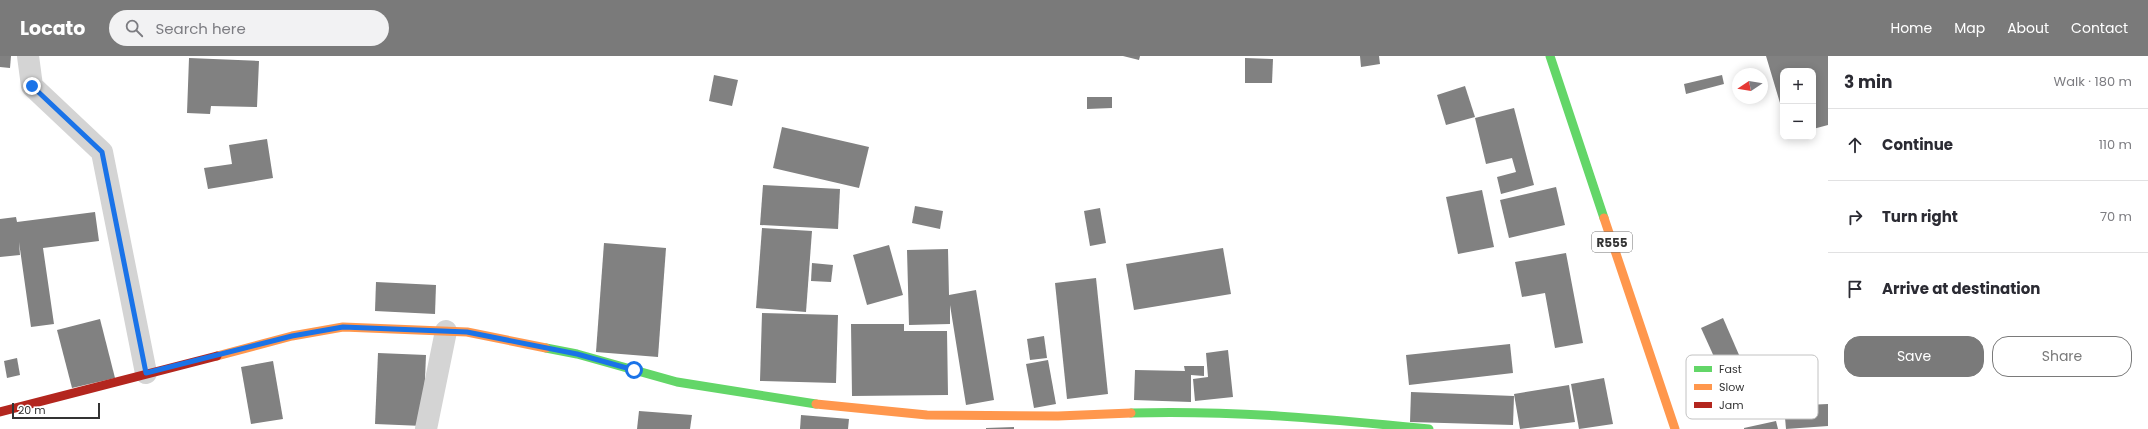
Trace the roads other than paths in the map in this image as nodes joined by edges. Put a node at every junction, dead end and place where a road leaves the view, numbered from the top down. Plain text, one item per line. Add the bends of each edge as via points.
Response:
1 (28, 56) edge
2 (1550, 56) edge
3 (446, 331) junction
4 (146, 373) junction
5 (0, 412) edge
6 (426, 429) edge
7 (1429, 429) edge
8 (1675, 429) edge

1 - 4 street via 32,86 102,152
2 - 8 street, R555
3 - 4 street via 343,327 292,336
3 - 6 street
3 - 7 street via 467,332 577,354 677,382 799,402 927,415 1058,416 1165,412 1284,415
4 - 5 street

